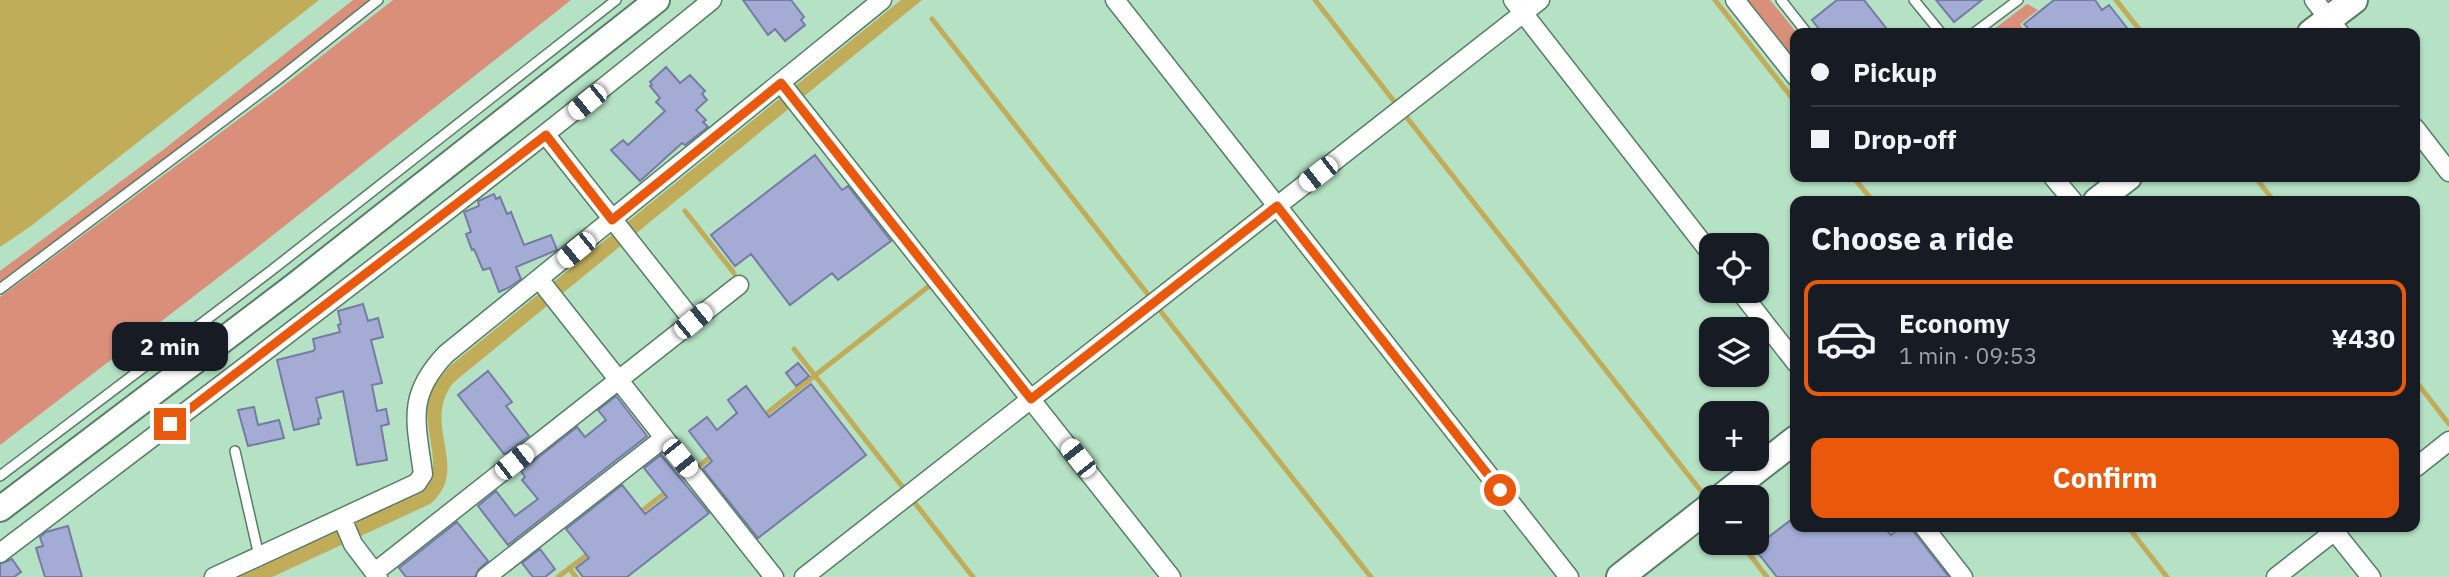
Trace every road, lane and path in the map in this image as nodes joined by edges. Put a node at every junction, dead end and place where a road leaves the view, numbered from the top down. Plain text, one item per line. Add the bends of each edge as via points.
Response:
1 (379, 0) edge
2 (615, 0) edge
3 (657, 0) edge
4 (712, 0) edge
5 (882, 0) edge
6 (1115, 0) edge
7 (1540, 0) edge
8 (1735, 0) edge
9 (1781, 0) edge
10 (1914, 0) edge
11 (2018, 0) edge
12 (2354, 0) edge
13 (1518, 7) edge
14 (2324, 21) edge
15 (1803, 28) edge
16 (1937, 28) edge
17 (1981, 28) edge
18 (1790, 69) edge
19 (783, 85) junction
20 (2420, 134) edge
21 (546, 135) junction
22 (2449, 172) edge
23 (2057, 182) edge
24 (2122, 182) edge
25 (2069, 196) edge
26 (2103, 196) edge
27 (1277, 206) junction
28 (614, 222) junction
29 (1699, 238) edge
30 (541, 282) junction
31 (739, 285) dead end
32 (0, 289) edge
33 (1749, 303) edge
34 (693, 321) junction
35 (1790, 355) edge
36 (618, 380) junction
37 (1031, 399) junction
38 (664, 438) junction
39 (2449, 441) edge
40 (1790, 444) edge
41 (235, 450) dead end
42 (2420, 464) edge
43 (0, 476) edge
44 (1737, 485) edge
45 (0, 509) edge
46 (1699, 515) edge
47 (343, 519) junction
48 (1928, 532) edge
49 (2330, 532) edge
50 (2338, 532) edge
51 (0, 552) edge
52 (259, 556) junction
53 (376, 575) edge
54 (214, 577) edge
55 (486, 577) edge
56 (774, 577) edge
57 (804, 577) edge
58 (1171, 577) edge
59 (1569, 577) edge
60 (1620, 577) edge
61 (1963, 577) edge
62 (2276, 577) edge
63 (2371, 577) edge

1 - 32 lane
2 - 43 lane via 272,270
3 - 45 street via 304,278
4 - 21 street
5 - 19 street
6 - 27 street
7 - 13 street
8 - 18 street
9 - 15 lane
10 - 16 lane
11 - 17 lane
12 - 14 main road
13 - 27 street
13 - 29 street
19 - 28 street
19 - 37 street
20 - 22 street
21 - 28 street
21 - 51 street
23 - 25 street
24 - 26 main road
27 - 37 street
27 - 59 street
28 - 30 street
28 - 34 street
30 - 36 street
30 - 47 street via 446,354 426,378 417,401 423,474 416,483
31 - 34 street
33 - 35 street
34 - 36 street
36 - 38 street
36 - 53 street
37 - 57 street
37 - 58 street
38 - 55 street
38 - 56 street
39 - 42 street
40 - 44 main road
41 - 52 lane
46 - 60 main road
47 - 52 street
47 - 53 street via 353,544
48 - 61 street
49 - 62 street
50 - 63 street
52 - 54 street

